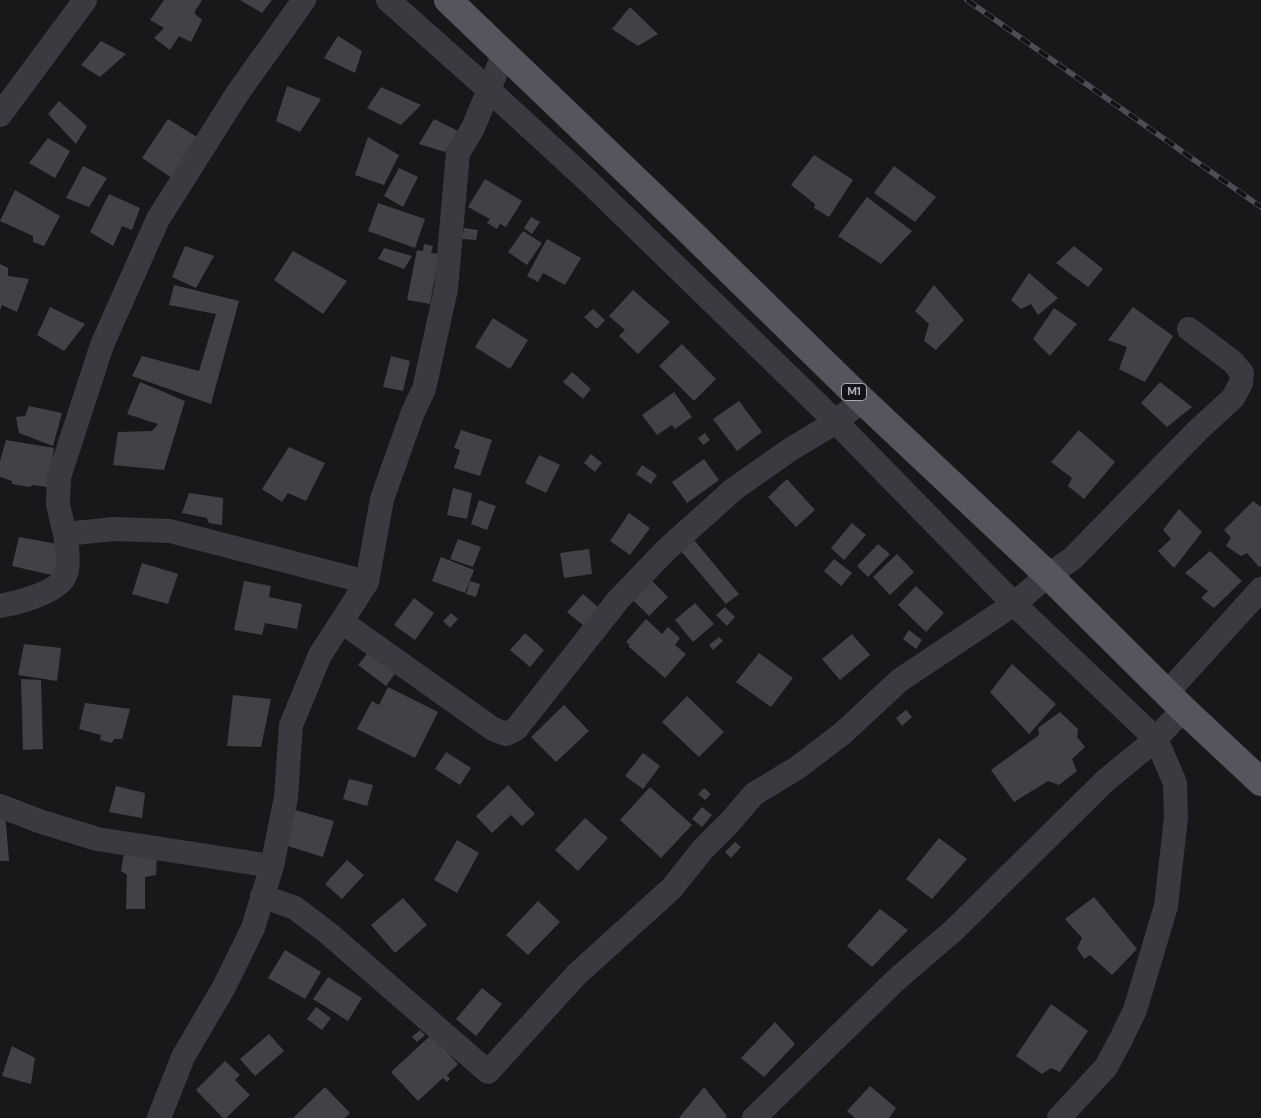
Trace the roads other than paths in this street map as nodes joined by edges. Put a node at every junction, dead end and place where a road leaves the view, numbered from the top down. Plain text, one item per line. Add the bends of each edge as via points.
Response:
1 (84, 0) edge
2 (304, 0) edge
3 (388, 0) edge
4 (448, 0) edge
5 (504, 53) junction
6 (488, 89) junction
7 (0, 114) edge
8 (1189, 329) dead end
9 (862, 400) junction
10 (836, 422) junction
11 (65, 534) junction
12 (1048, 575) junction
13 (367, 582) junction
14 (1261, 589) edge
15 (1014, 604) junction
16 (0, 606) edge
17 (342, 622) junction
18 (1175, 701) junction
19 (1156, 738) junction
20 (1261, 782) edge
21 (0, 806) edge
22 (272, 866) junction
23 (262, 896) junction
24 (158, 1118) edge
25 (754, 1118) edge
26 (1059, 1118) edge

1 - 7 street
2 - 11 street via 238,94 158,219 102,345 59,477 58,505
3 - 6 street
4 - 5 main road, M1
5 - 6 street
5 - 9 main road, M1
6 - 10 street via 588,181
6 - 13 street via 473,128 458,153 446,289 424,388 382,499
8 - 12 street via 1233,362 1242,373 1233,398 1072,559
9 - 10 street
9 - 12 main road, M1
10 - 15 street
10 - 17 street via 734,489 666,550 618,600 516,729 506,734 492,729
11 - 13 street via 114,528 170,531
11 - 16 street via 68,552 66,576 56,587 18,603
12 - 15 street
12 - 18 main road, M1
13 - 17 street
14 - 18 street
15 - 19 street
15 - 23 street via 900,680 843,733 797,768 754,794 672,888 576,975 488,1072 296,908
17 - 22 street via 320,655 291,725 286,797
18 - 19 street
18 - 20 main road, M1
19 - 25 street via 1105,781 954,930 897,979
19 - 26 street via 1175,783 1176,818 1166,906 1135,1010 1121,1040 1106,1067
21 - 22 street via 39,822 97,839
22 - 23 street
23 - 24 street via 253,928 224,987 183,1057

